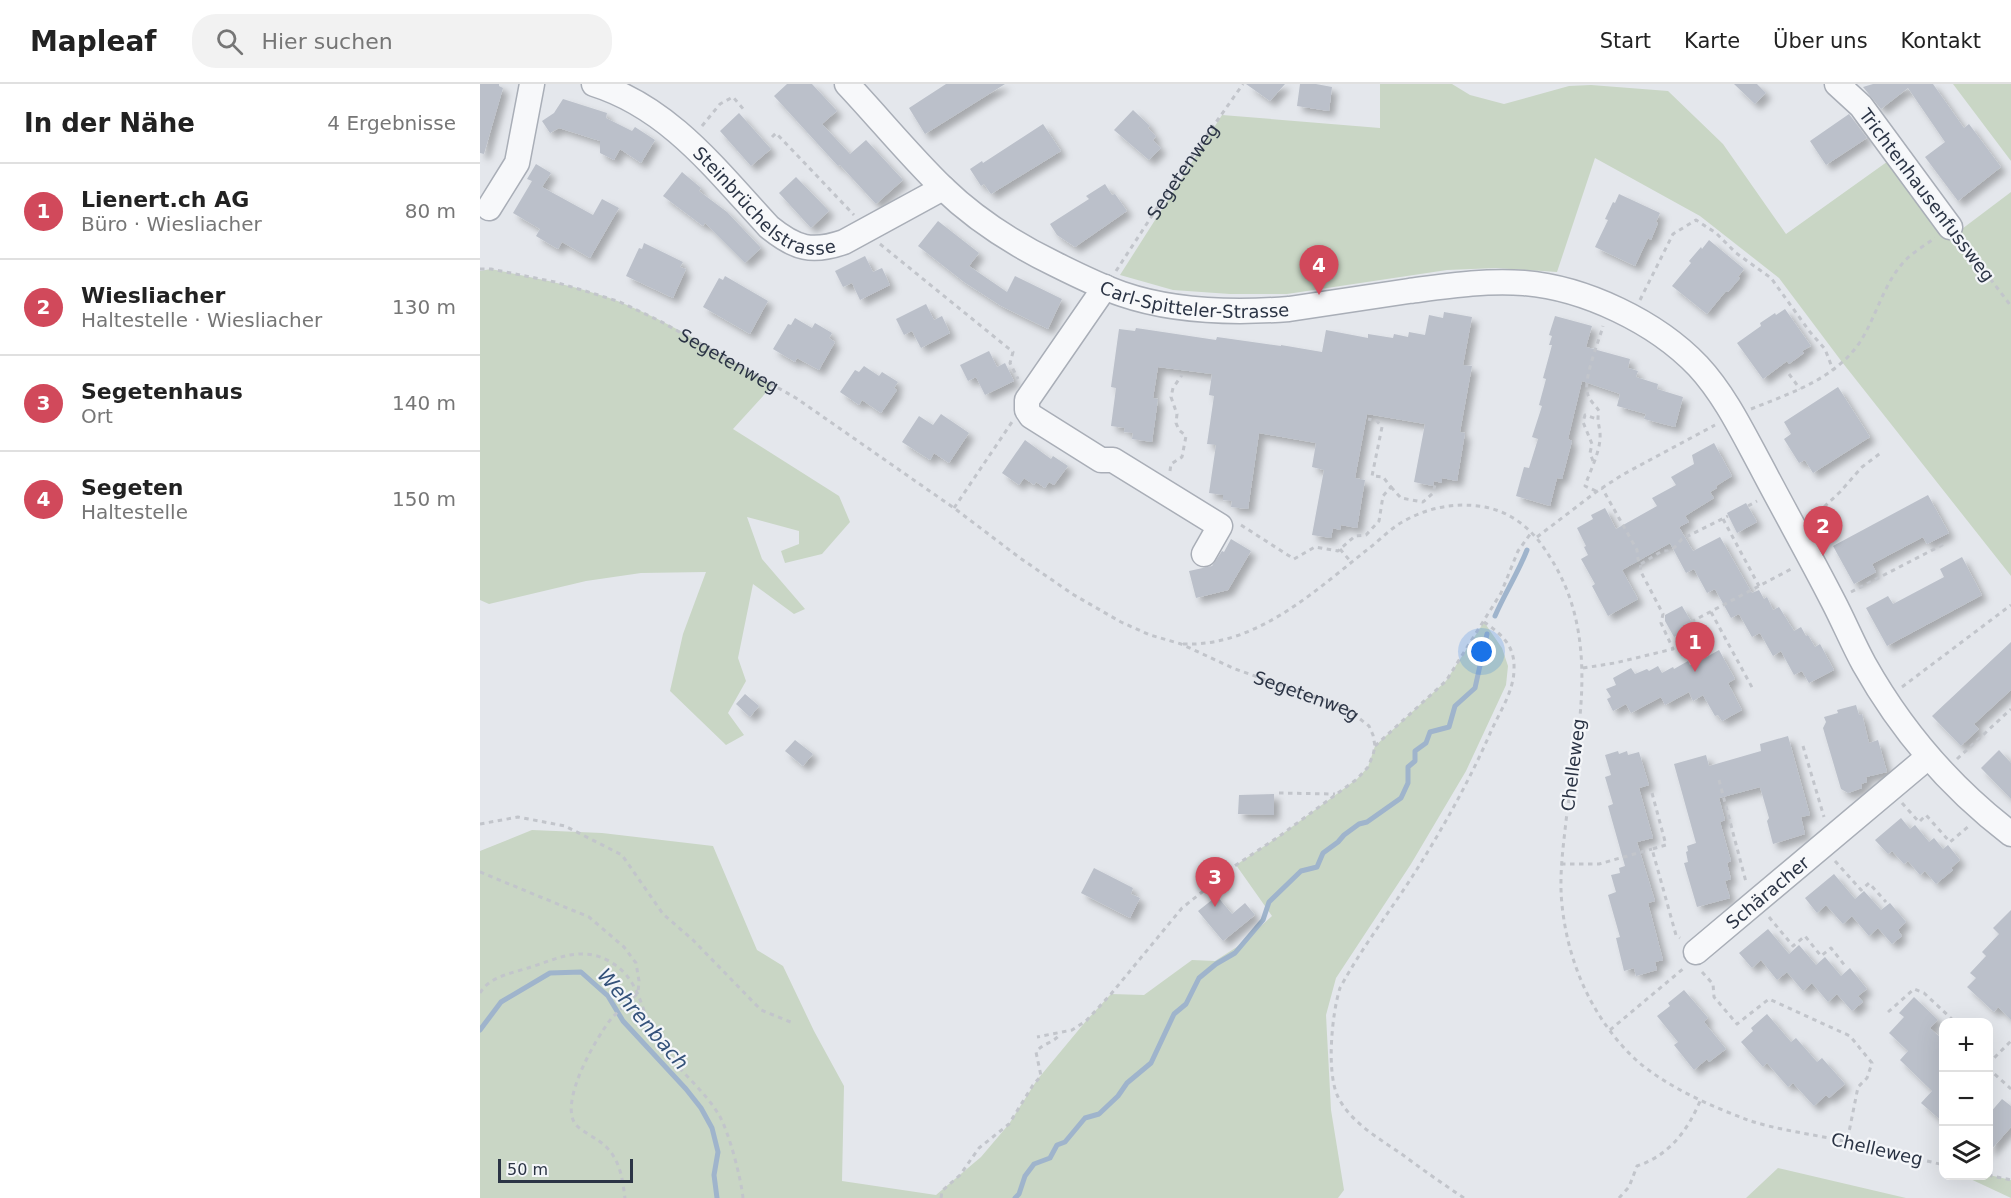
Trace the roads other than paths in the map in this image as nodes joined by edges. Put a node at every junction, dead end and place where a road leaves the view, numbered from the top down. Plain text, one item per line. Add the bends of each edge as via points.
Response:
1 (532, 84) edge
2 (594, 84) edge
3 (847, 84) edge
4 (1840, 84) edge
5 (943, 188) junction
6 (489, 208) dead end
7 (1950, 227) road end
8 (1105, 287) junction
9 (1204, 554) dead end
10 (1928, 757) junction
11 (2011, 834) edge
12 (1699, 962) road end

1 - 6 street via 517,163
2 - 5 street, Steinbrüchelstrasse via 652,111 688,140 769,227 800,247 821,248 844,242
3 - 5 street, Carl-Spitteler-Strasse
4 - 7 street, Trichtenhausenfussweg via 1861,106
5 - 8 street, Carl-Spitteler-Strasse via 1000,235
8 - 9 street via 1030,401 1031,416 1101,460 1113,460 1220,526
8 - 10 street, Carl-Spitteler-Strasse via 1151,302 1240,312 1504,282 1550,287 1585,297 1638,321 1672,342 1699,367 1733,415 1864,664
10 - 11 street, Carl-Spitteler-Strasse via 1983,813
10 - 12 street, Schäracher via 1756,901

